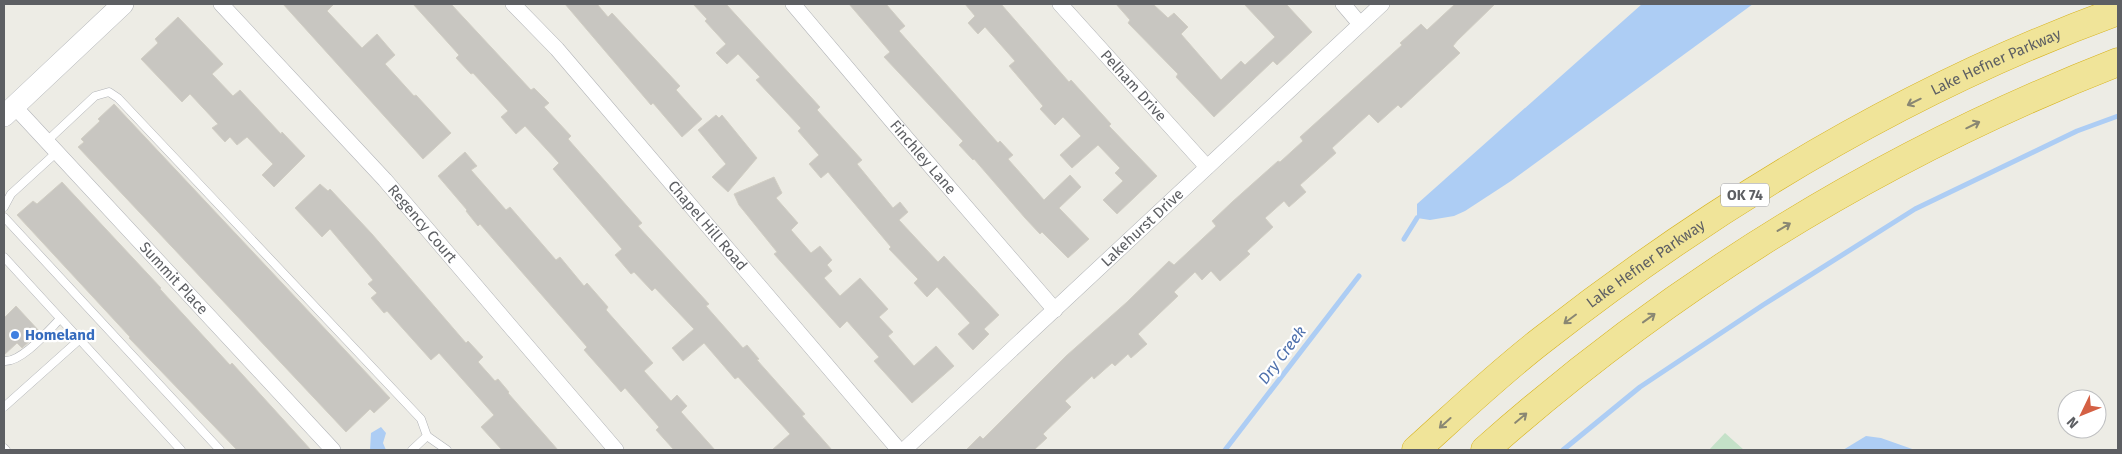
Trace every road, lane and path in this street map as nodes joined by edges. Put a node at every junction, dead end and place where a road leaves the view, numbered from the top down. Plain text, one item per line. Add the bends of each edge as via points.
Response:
1 (123, 4) edge
2 (221, 4) edge
3 (514, 4) edge
4 (793, 4) edge
5 (1060, 4) edge
6 (1343, 4) edge
7 (1382, 4) edge
8 (2118, 11) edge
9 (1360, 24) junction
10 (2118, 62) edge
11 (9, 111) edge
12 (52, 147) junction
13 (1207, 167) junction
14 (4, 207) edge
15 (4, 217) edge
16 (4, 257) edge
17 (1055, 310) junction
18 (60, 319) junction
19 (79, 340) junction
20 (4, 360) edge
21 (4, 407) edge
22 (427, 436) junction
23 (181, 450) edge
24 (220, 450) edge
25 (333, 450) edge
26 (412, 450) edge
27 (447, 450) edge
28 (616, 450) edge
29 (899, 450) edge
30 (904, 450) edge
31 (1416, 450) edge
32 (1485, 450) edge

1 - 11 main road
2 - 28 street, Regency Court via 385,180
3 - 29 street, Chapel Hill Road via 557,49
4 - 17 street, Finchley Lane
5 - 13 street, Pelham Drive
6 - 9 street
7 - 9 street, Lakehurst Drive
8 -> 31 highway, Lake Hefner Parkway / OK 74 via 1964,76 1804,160 1735,201 1638,267 1541,341
9 - 13 street, Lakehurst Drive
32 -> 10 highway via 1621,338 1793,222 1932,144 2000,111
11 - 12 street, Summit Place
12 - 14 lane via 11,194
12 - 22 lane via 95,96 109,92 118,98 420,419
12 - 25 street, Summit Place
13 - 17 street, Lakehurst Drive
15 - 24 lane
16 - 18 lane
17 - 30 street, Lakehurst Drive
18 - 19 lane
18 - 20 lane via 21,356 12,361
19 - 21 lane
19 - 23 lane
22 - 26 lane
22 - 27 lane

